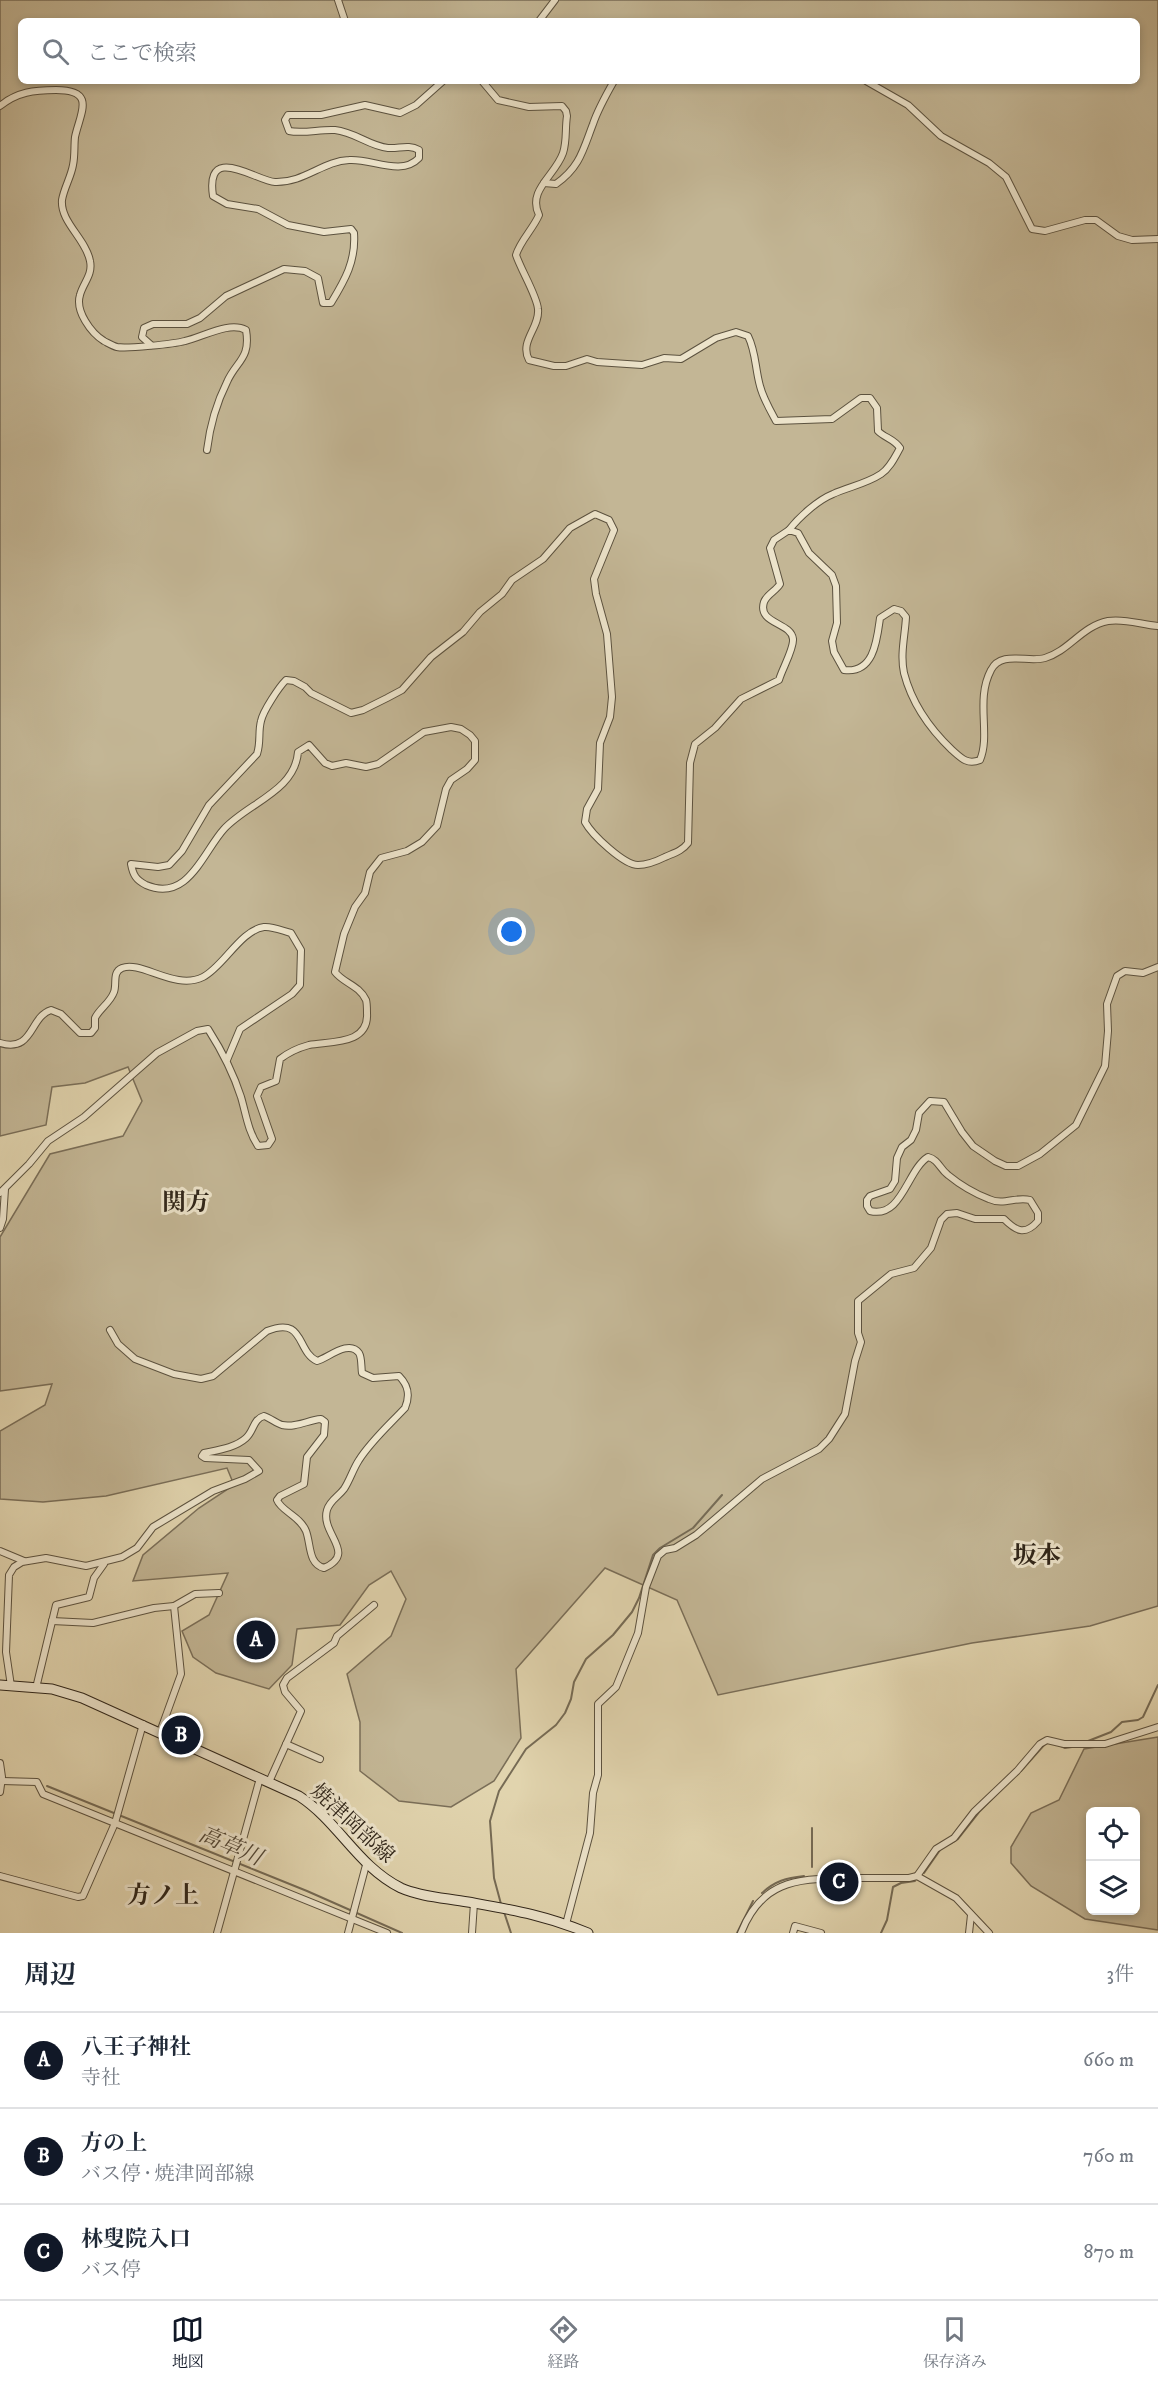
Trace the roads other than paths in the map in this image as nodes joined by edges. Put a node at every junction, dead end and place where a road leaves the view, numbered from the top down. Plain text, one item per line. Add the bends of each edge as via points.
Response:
1 (338, 0) edge
2 (555, 0) edge
3 (344, 18) edge
4 (541, 18) edge
5 (440, 84) edge
6 (485, 84) edge
7 (613, 84) edge
8 (871, 84) edge
9 (0, 106) edge
10 (544, 183) junction
11 (1158, 239) edge
12 (151, 345) junction
13 (207, 450) dead end
14 (789, 530) junction
15 (1158, 626) edge
16 (1158, 967) edge
17 (0, 1042) edge
18 (227, 1060) junction
19 (3, 1191) edge
20 (0, 1228) edge
21 (110, 1330) dead end
22 (0, 1551) edge
23 (25, 1562) junction
24 (105, 1562) junction
25 (219, 1593) dead end
26 (374, 1605) dead end
27 (174, 1606) junction
28 (52, 1621) junction
29 (0, 1685) edge
30 (11, 1686) junction
31 (36, 1688) junction
32 (143, 1724) junction
33 (1158, 1727) edge
34 (160, 1732) junction
35 (286, 1744) junction
36 (320, 1760) dead end
37 (0, 1762) edge
38 (264, 1780) junction
39 (2, 1781) junction
40 (0, 1792) edge
41 (116, 1821) junction
42 (366, 1865) junction
43 (234, 1869) junction
44 (0, 1876) edge
45 (917, 1876) junction
46 (474, 1903) junction
47 (971, 1915) junction
48 (352, 1917) junction
49 (566, 1924) junction
50 (217, 1933) edge
51 (348, 1933) edge
52 (387, 1933) edge
53 (472, 1933) edge
54 (588, 1933) edge
55 (741, 1933) edge
56 (793, 1933) edge
57 (821, 1933) edge
58 (969, 1933) edge
59 (989, 1933) edge

1 - 3 street
2 - 4 street
5 - 12 street via 400,113 365,105 321,115 288,115 285,120 289,131 298,133 336,130 355,134 375,146 412,146 419,150 414,163 387,167 350,159 300,179 273,182 236,168 225,167 217,172 212,183 213,196 227,204 258,209 288,225 354,233 354,259 331,303 323,303 318,278 305,271 284,269 226,296 187,324 153,324 144,328 142,337
6 - 10 street via 498,100 529,107 562,106 566,111 563,153
7 - 10 street via 580,160 556,184
8 - 11 street via 908,105 941,136 1006,177 1032,229 1045,231 1096,220 1118,236
9 - 12 street via 32,90 64,90 79,96 84,110 62,210 90,263 90,273 79,297 80,310 103,340 118,347
10 - 14 street via 534,206 539,215 516,255 538,308 528,339 529,360 554,366 587,359 642,365 664,358 681,358 716,338 736,332 748,336 757,359 760,386 776,421 831,419 861,398 870,398 877,408 878,431 900,448 889,467 880,475 831,495
12 - 13 street via 183,342 225,329 246,330 244,359 228,378 214,411
14 - 15 street via 798,533 809,553 832,575 837,623 832,641 844,670 862,668 869,661 880,618 894,609 901,611 906,617 904,674 918,708 941,741 966,762 980,760 983,751 986,681 999,661 1044,658 1060,651 1086,630 1110,621
14 - 18 street via 774,540 770,548 780,584 764,602 767,617 788,628 792,635 793,643 779,680 741,699 695,744 690,763 688,843 646,865 629,863 585,822 598,789 600,743 610,717 612,697 607,634 594,579 614,530 601,515 595,514 570,528 543,559 512,580 463,633 431,657 402,690 373,706 351,713 286,680 261,718 257,754 209,805 182,851 169,865 131,864 132,874 139,882 166,888 190,877 224,830 284,783 298,761 298,752 309,745 332,766 366,766 378,764 424,732 451,727 461,729 475,741 475,760 451,780 437,826 407,851 381,858 370,872 365,892 344,934 335,972 354,985 366,1000 368,1021 362,1032 345,1041 290,1051 280,1059 276,1081 261,1087 257,1096 272,1139 268,1145 258,1146 252,1137
16 - 49 street via 1143,973 1125,971 1117,976 1107,1004 1105,1066 1076,1125 1040,1154 1018,1166 1005,1166 973,1146 944,1102 930,1101 919,1113 916,1130 897,1158 895,1181 890,1189 870,1196 870,1211 885,1211 899,1199 920,1162 928,1157 936,1159 947,1175 990,1200 1030,1200 1038,1221 1023,1231 1014,1230 1004,1219 947,1214 931,1248 914,1268 891,1274 858,1301 861,1342 845,1414 829,1439 819,1449 762,1479 696,1535 658,1556 646,1587 638,1633 616,1687 598,1704 598,1775 590,1833
17 - 18 street via 26,1040 45,1012 51,1010 61,1014 80,1033 91,1033 95,1018 113,995 114,978 125,966 167,979 203,977 254,930 266,927 291,933 301,950 300,985 240,1029
18 - 19 street via 208,1029 157,1053 84,1117 48,1141
19 - 20 street
21 - 24 street via 117,1344 135,1359 174,1374 201,1379 213,1376 267,1331 291,1329 300,1335 313,1359 325,1359 351,1348 360,1354 362,1373 374,1378 399,1376 409,1394 405,1408 360,1458 346,1486 329,1505 328,1530 339,1552 332,1565 318,1567 300,1520 277,1500 304,1484 308,1457 324,1435 325,1422 314,1419 292,1426 264,1416 257,1419 247,1437 202,1456 249,1460 258,1471 213,1491 153,1527 137,1548
22 - 23 street
23 - 24 street via 46,1558 86,1566
23 - 30 street via 14,1567 9,1575 6,1652
24 - 28 street via 94,1578 89,1597 56,1605
25 - 27 street via 195,1594
26 - 35 street via 337,1636 334,1643 287,1678 285,1692 301,1711
27 - 28 street via 93,1623
27 - 34 street via 181,1674
28 - 31 street
29 - 30 main road, 焼津岡部線
30 - 31 main road, 焼津岡部線
31 - 32 main road, 焼津岡部線 via 65,1692
32 - 34 main road, 焼津岡部線
32 - 41 street
33 - 45 street via 1105,1744 1047,1740 1040,1744 954,1838 936,1849
34 - 38 main road, 焼津岡部線
35 - 36 street
35 - 38 street
37 - 39 street
38 - 42 main road, 焼津岡部線 via 313,1805
38 - 43 street
39 - 40 street
39 - 41 street via 37,1782 44,1794
41 - 43 street
41 - 44 street via 83,1896
42 - 46 main road, 焼津岡部線 via 412,1892
42 - 48 street
43 - 48 street
43 - 50 street
45 - 47 street via 956,1898
45 - 55 street via 809,1878 786,1883 758,1903
46 - 49 main road, 焼津岡部線
46 - 53 street
47 - 58 street
47 - 59 street
48 - 51 street
48 - 52 street
49 - 54 main road, 焼津岡部線
56 - 57 street via 795,1926

